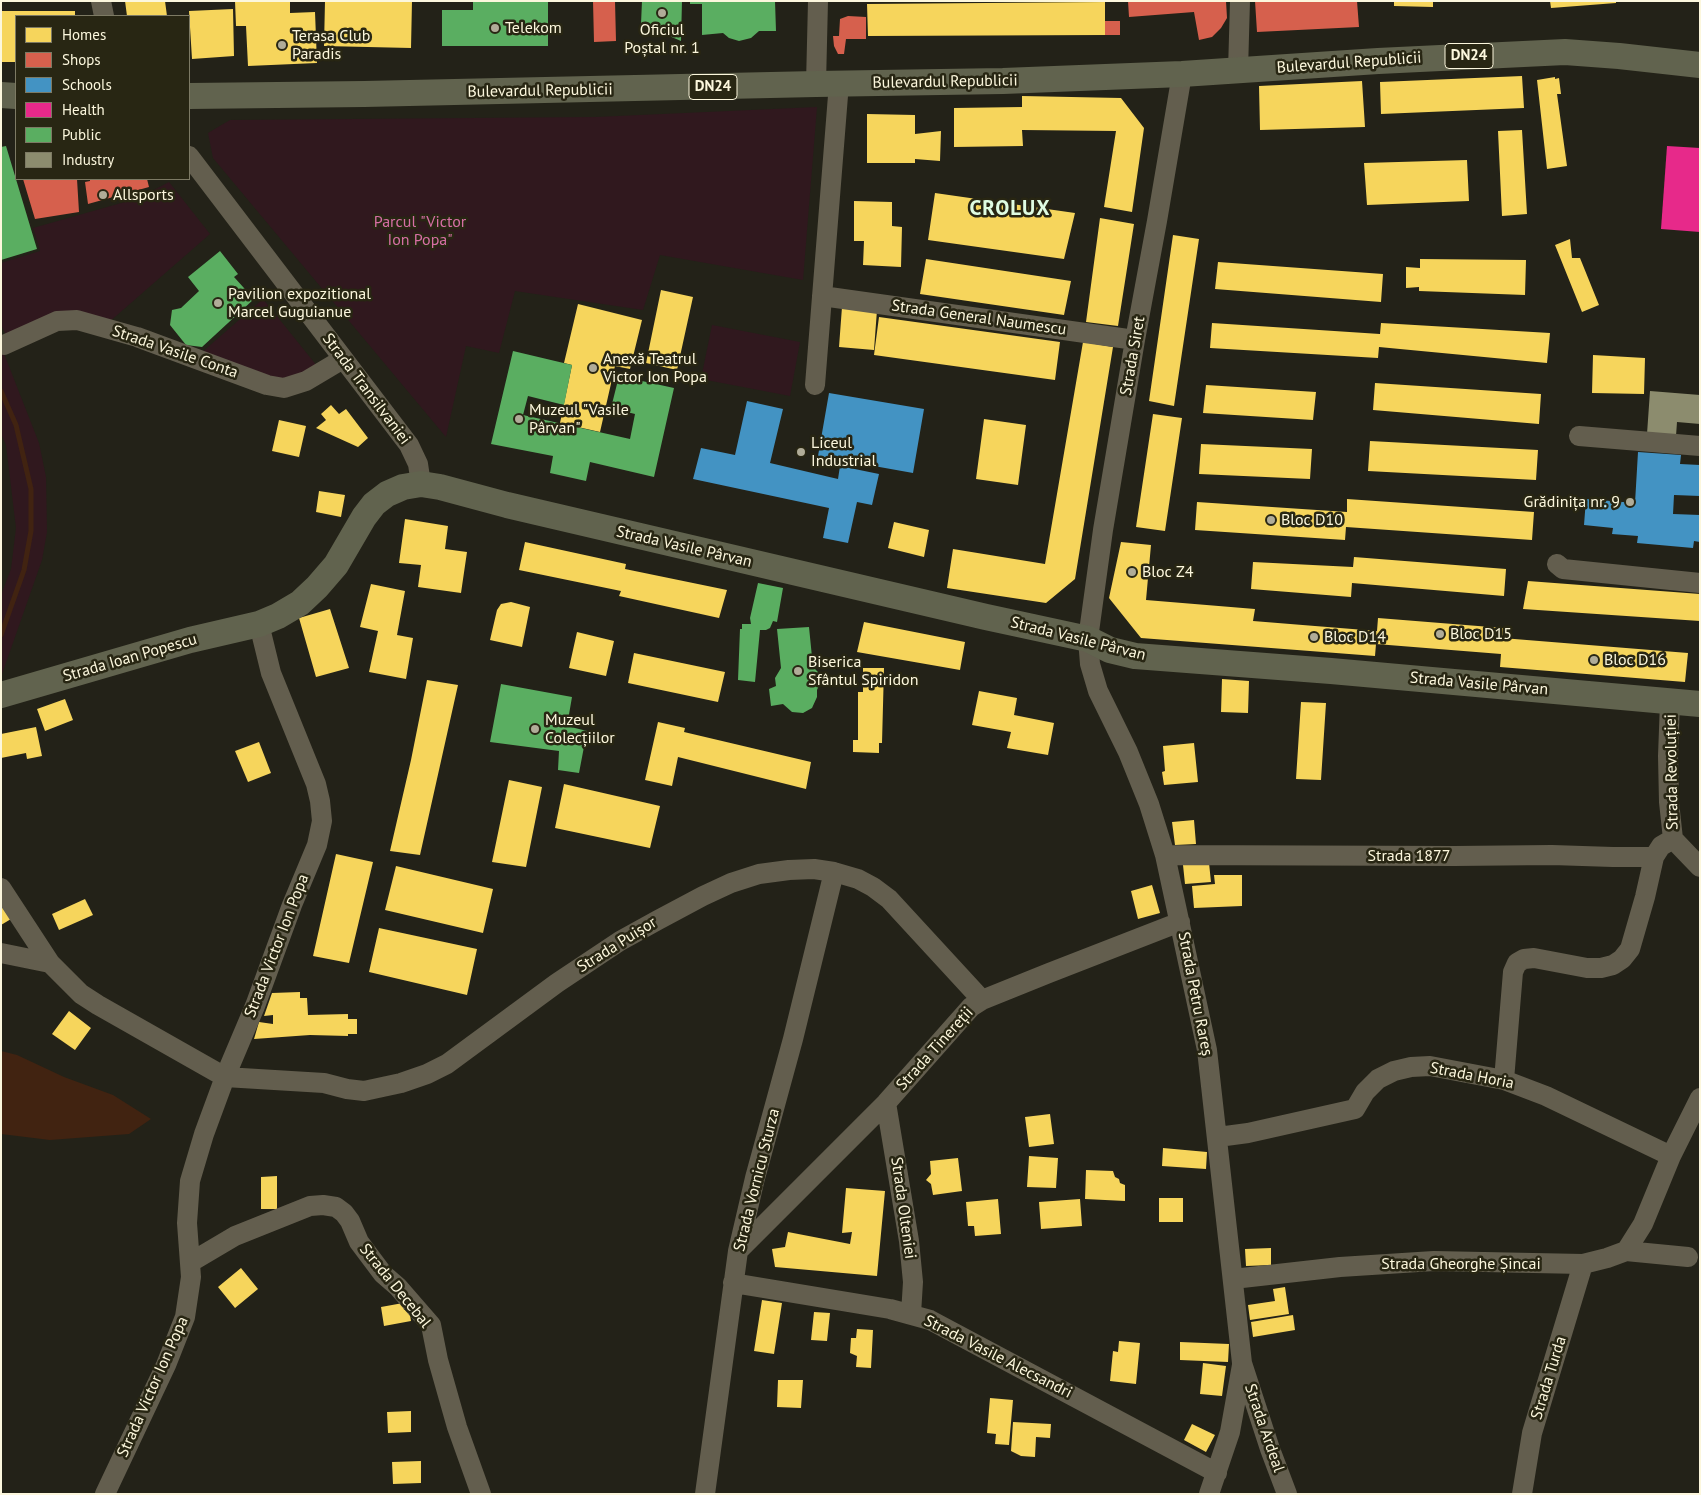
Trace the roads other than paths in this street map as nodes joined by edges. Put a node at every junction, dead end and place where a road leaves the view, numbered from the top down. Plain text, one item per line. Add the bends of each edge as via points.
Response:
1 (102, 1) edge
2 (818, 1) edge
3 (1240, 1) edge
4 (104, 15) edge
5 (1700, 65) edge
6 (1238, 71) junction
7 (1182, 74) junction
8 (828, 84) junction
9 (190, 96) edge
10 (190, 157) edge
11 (822, 296) junction
12 (1135, 340) junction
13 (4, 345) dead end
14 (343, 358) junction
15 (816, 385) dead end
16 (1579, 436) dead end
17 (1700, 446) edge
18 (430, 486) junction
19 (1557, 564) dead end
20 (1700, 583) edge
21 (259, 624) junction
22 (1088, 639) junction
23 (8, 693) edge
24 (1670, 702) junction
25 (1700, 704) edge
26 (1673, 838) junction
27 (1164, 855) junction
28 (1654, 856) junction
29 (1700, 866) edge
30 (834, 872) junction
31 (1, 888) edge
32 (1180, 922) junction
33 (1, 953) edge
34 (50, 963) junction
35 (982, 1000) junction
36 (225, 1077) junction
37 (1504, 1080) junction
38 (1700, 1098) edge
39 (886, 1103) junction
40 (1218, 1137) junction
41 (1671, 1156) junction
42 (738, 1251) junction
43 (1626, 1251) junction
44 (1688, 1257) dead end
45 (191, 1262) junction
46 (1583, 1264) junction
47 (1233, 1279) junction
48 (733, 1283) junction
49 (912, 1314) junction
50 (1242, 1363) junction
51 (1217, 1473) junction
52 (107, 1491) edge
53 (481, 1494) edge
54 (705, 1494) edge
55 (1209, 1494) edge
56 (1287, 1494) edge
57 (1522, 1494) edge

1 - 4 street
2 - 8 street
3 - 6 street
5 - 6 main road, Bulevardul Republicii / DN24 via 1565,52
6 - 7 main road, Bulevardul Republicii / DN24
7 - 8 main road, Bulevardul Republicii / DN24
7 - 12 street, Strada Siret
8 - 9 main road, Bulevardul Republicii / DN24
8 - 11 street
10 - 14 street, Strada Transilvaniei
11 - 12 street, Strada General Naumescu
11 - 15 street
12 - 22 street, Strada Siret
13 - 14 street, Strada Vasile Conta via 57,321 77,320 137,337 267,386 284,388 306,381
14 - 18 street, Strada Transilvaniei via 409,445
16 - 17 street
18 - 21 main road via 402,487 374,504 336,566 317,587 300,602
18 - 22 main road, Strada Vasile Pârvan
19 - 20 street via 1563,569
21 - 23 main road, Strada Ioan Popescu via 190,640
21 - 36 street, Strada Victor Ion Popa via 271,673 316,784 322,821 317,845
22 - 24 main road, Strada Vasile Pârvan via 1110,650 1135,656
22 - 27 street, Strada Petru Rareș via 1090,664 1098,691 1149,804
24 - 25 main road, Strada Vasile Pârvan
24 - 26 street, Strada Revoluției via 1669,802
26 - 28 street, Strada Revoluției
26 - 29 street
27 - 28 street, Strada 1877
27 - 32 street, Strada Petru Rareș
28 - 37 street via 1630,949 1622,959 1601,968 1534,958 1524,958 1516,963
30 - 35 street, Strada Puișor via 858,879 889,899
30 - 36 street, Strada Puișor via 814,869 759,874 703,896 620,941 447,1064 401,1083 364,1091 324,1083
30 - 42 street, Strada Vornicu Sturza
31 - 34 street
32 - 35 street, Strada Tinereții
32 - 40 street, Strada Petru Rareș via 1207,1050
33 - 34 street
34 - 36 street via 81,994
35 - 39 street, Strada Tinereții via 960,1018
36 - 45 street, Strada Victor Ion Popa via 190,1181 187,1223
37 - 40 street, Strada Horia via 1430,1066 1411,1067 1394,1071 1378,1080 1365,1092 1355,1109 1248,1134
37 - 41 street, Strada Horia via 1546,1096
38 - 41 street
39 - 42 street, Strada Tinereții
39 - 49 street, Strada Olteniei via 909,1241
40 - 47 street, Strada Petru Rareș
41 - 43 street via 1643,1224
42 - 48 street, Strada Vornicu Sturza
43 - 44 street, Strada Gheorghe Șincai
43 - 46 street, Strada Gheorghe Șincai
45 - 52 street, Strada Victor Ion Popa via 185,1317
45 - 53 street, Strada Decebal via 235,1236 294,1211 323,1204 340,1210 383,1274 431,1325 457,1427
46 - 47 street, Strada Gheorghe Șincai via 1434,1261
46 - 57 street, Strada Turda via 1532,1433
47 - 50 street, Strada Petru Rareș
48 - 49 street, Strada Vasile Alecsandri
48 - 54 street, Strada Vornicu Sturza
49 - 51 street, Strada Vasile Alecsandri via 952,1331
50 - 51 street via 1230,1432
50 - 56 street, Strada Ardeal
51 - 55 street

